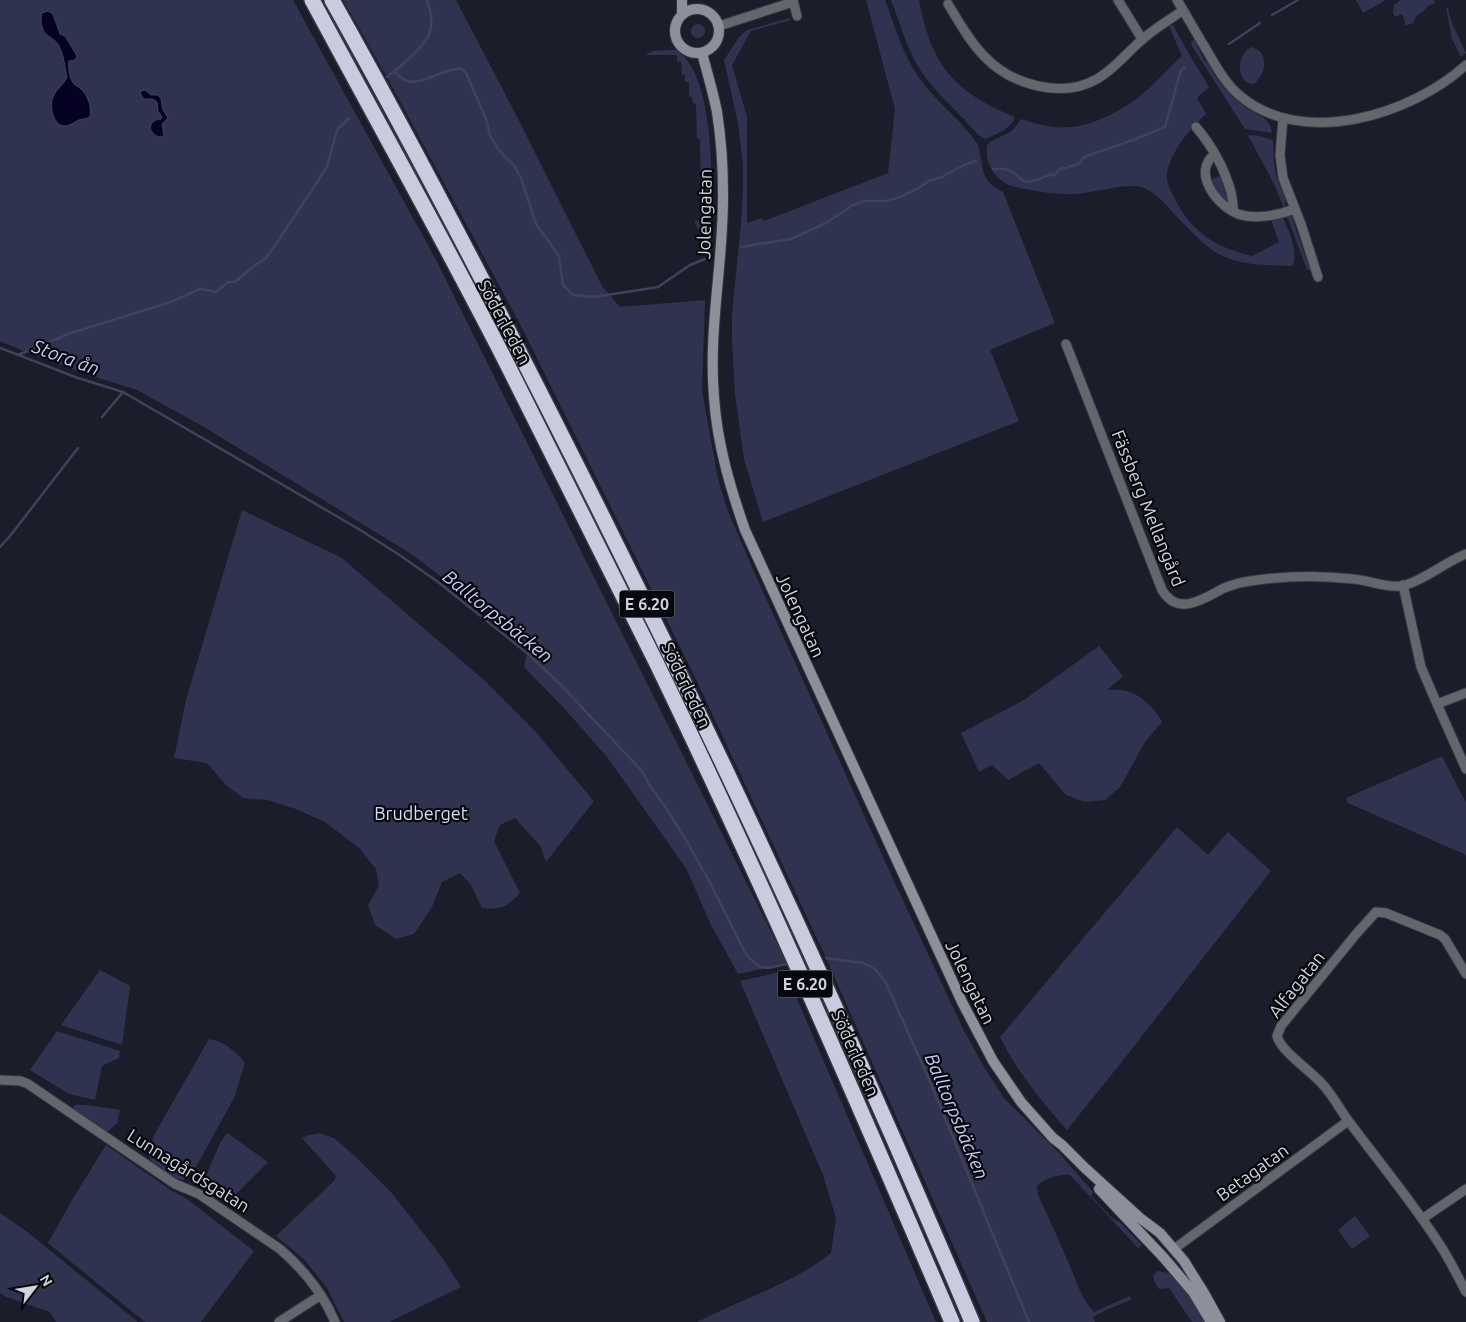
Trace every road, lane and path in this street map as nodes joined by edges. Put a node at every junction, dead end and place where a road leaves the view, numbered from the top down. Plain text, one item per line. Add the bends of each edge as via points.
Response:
1 (312, 0) edge
2 (332, 0) edge
3 (682, 0) edge
4 (699, 0) edge
5 (1118, 0) edge
6 (1177, 0) edge
7 (793, 1) edge
8 (948, 4) dead end
9 (1183, 10) junction
10 (706, 11) junction
11 (682, 15) junction
12 (797, 16) dead end
13 (719, 26) junction
14 (1142, 39) junction
15 (702, 53) junction
16 (1466, 65) edge
17 (1283, 119) junction
18 (1196, 126) dead end
19 (1215, 154) junction
20 (1295, 209) junction
21 (1233, 212) junction
22 (1318, 277) dead end
23 (1066, 344) dead end
24 (1466, 554) edge
25 (1403, 586) junction
26 (1466, 694) edge
27 (1436, 704) junction
28 (1466, 769) edge
29 (1466, 974) edge
30 (0, 1080) edge
31 (1348, 1121) junction
32 (1053, 1138) junction
33 (1466, 1189) edge
34 (1422, 1220) junction
35 (1174, 1250) junction
36 (1466, 1292) edge
37 (321, 1295) junction
38 (279, 1322) edge
39 (335, 1322) edge
40 (952, 1322) edge
41 (972, 1322) edge
42 (1211, 1322) edge
43 (1220, 1322) edge

1 - 40 highway, Söderleden / E 6.20 via 503,356 656,664 764,893
2 - 41 highway, Söderleden / E 6.20 via 514,340 697,707 920,1197
3 - 11 street
4 - 10 street
5 - 14 street
6 - 9 street
7 - 12 street
7 - 13 street
8 - 14 street via 980,51 995,66 1012,77 1050,88 1077,87 1098,79
9 - 14 street
9 - 17 street via 1230,86 1259,109
10 - 11 street via 694,10
10 - 13 street
11 - 15 street via 676,25 677,41 690,52
13 - 15 street via 716,43
15 - 32 street, Jolengatan via 717,112 724,192 713,360 714,398 723,458 735,502 772,591 976,1032 1011,1089
16 - 17 street via 1428,92 1369,117 1308,122
17 - 20 street via 1280,165
18 - 19 street
19 - 21 street via 1227,179
19 - 21 street via 1206,165 1208,184 1220,203
20 - 21 street via 1269,216
20 - 22 street
23 - 25 street, Fässberg Mellangård via 1162,590 1170,601 1186,604 1226,588 1269,578 1353,579
24 - 25 street
25 - 27 street via 1421,667
26 - 27 street
27 - 28 street
29 - 31 street, Alfagatan via 1446,939 1386,913 1376,912 1281,1026 1277,1036 1280,1044 1321,1082
30 - 37 street, Lunnagårdsgatan via 28,1084 175,1184 198,1194 242,1222 290,1257
31 - 34 street, Alfagatan
31 - 35 street, Betagatan
32 - 35 street, Jolengatan via 1160,1233
32 - 42 street, Jolengatan via 1058,1148 1164,1258 1193,1292
33 - 34 street
34 - 36 street, Alfagatan
35 - 43 street, Jolengatan via 1197,1280
37 - 38 street
37 - 39 street, Lunnagårdsgatan

